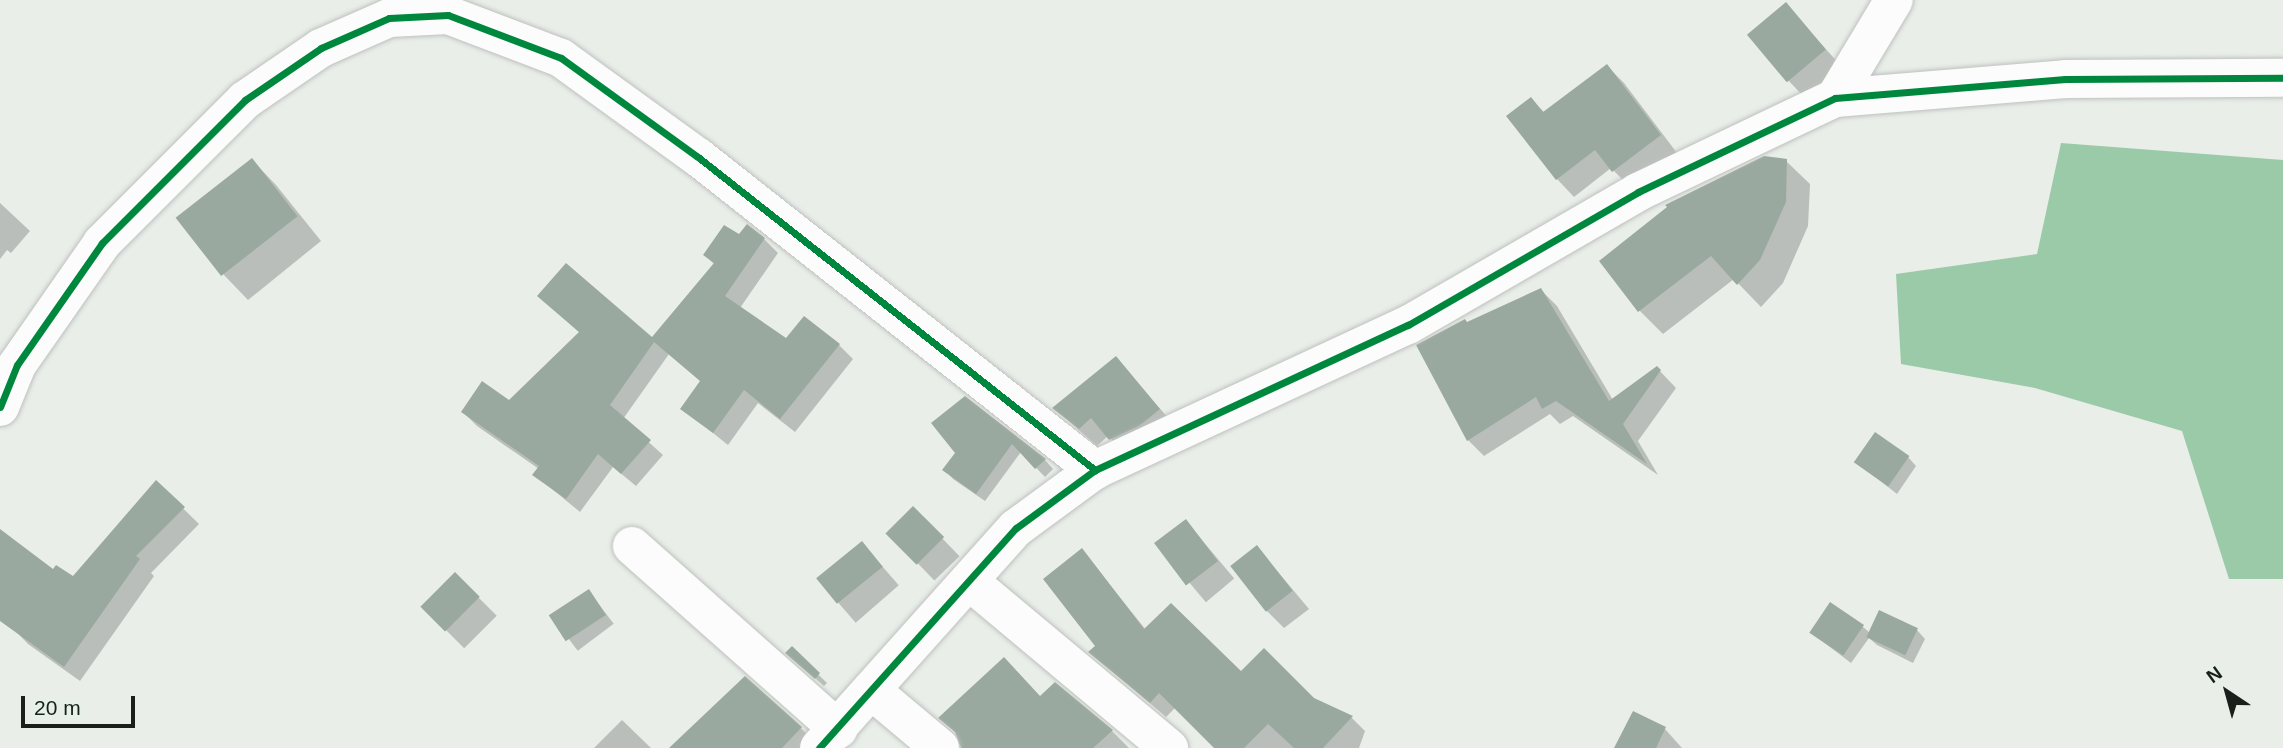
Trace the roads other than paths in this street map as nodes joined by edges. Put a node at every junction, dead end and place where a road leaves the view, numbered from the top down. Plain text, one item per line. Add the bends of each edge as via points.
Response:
1 (1894, 0) edge
2 (2283, 79) edge
3 (1835, 98) junction
4 (0, 407) edge
5 (1095, 470) junction
6 (632, 546) dead end
7 (969, 581) junction
8 (871, 690) junction
9 (829, 738) edge
10 (940, 748) edge
11 (1169, 748) edge

1 - 3 street
2 - 3 street via 2064,79
3 - 5 street via 1638,192 1408,325
4 - 5 street via 17,365 102,243 246,100 321,48 389,18 448,15 561,58 698,158
5 - 7 street via 1016,528
6 - 9 street
7 - 8 street
7 - 11 street
8 - 9 street
8 - 10 street

